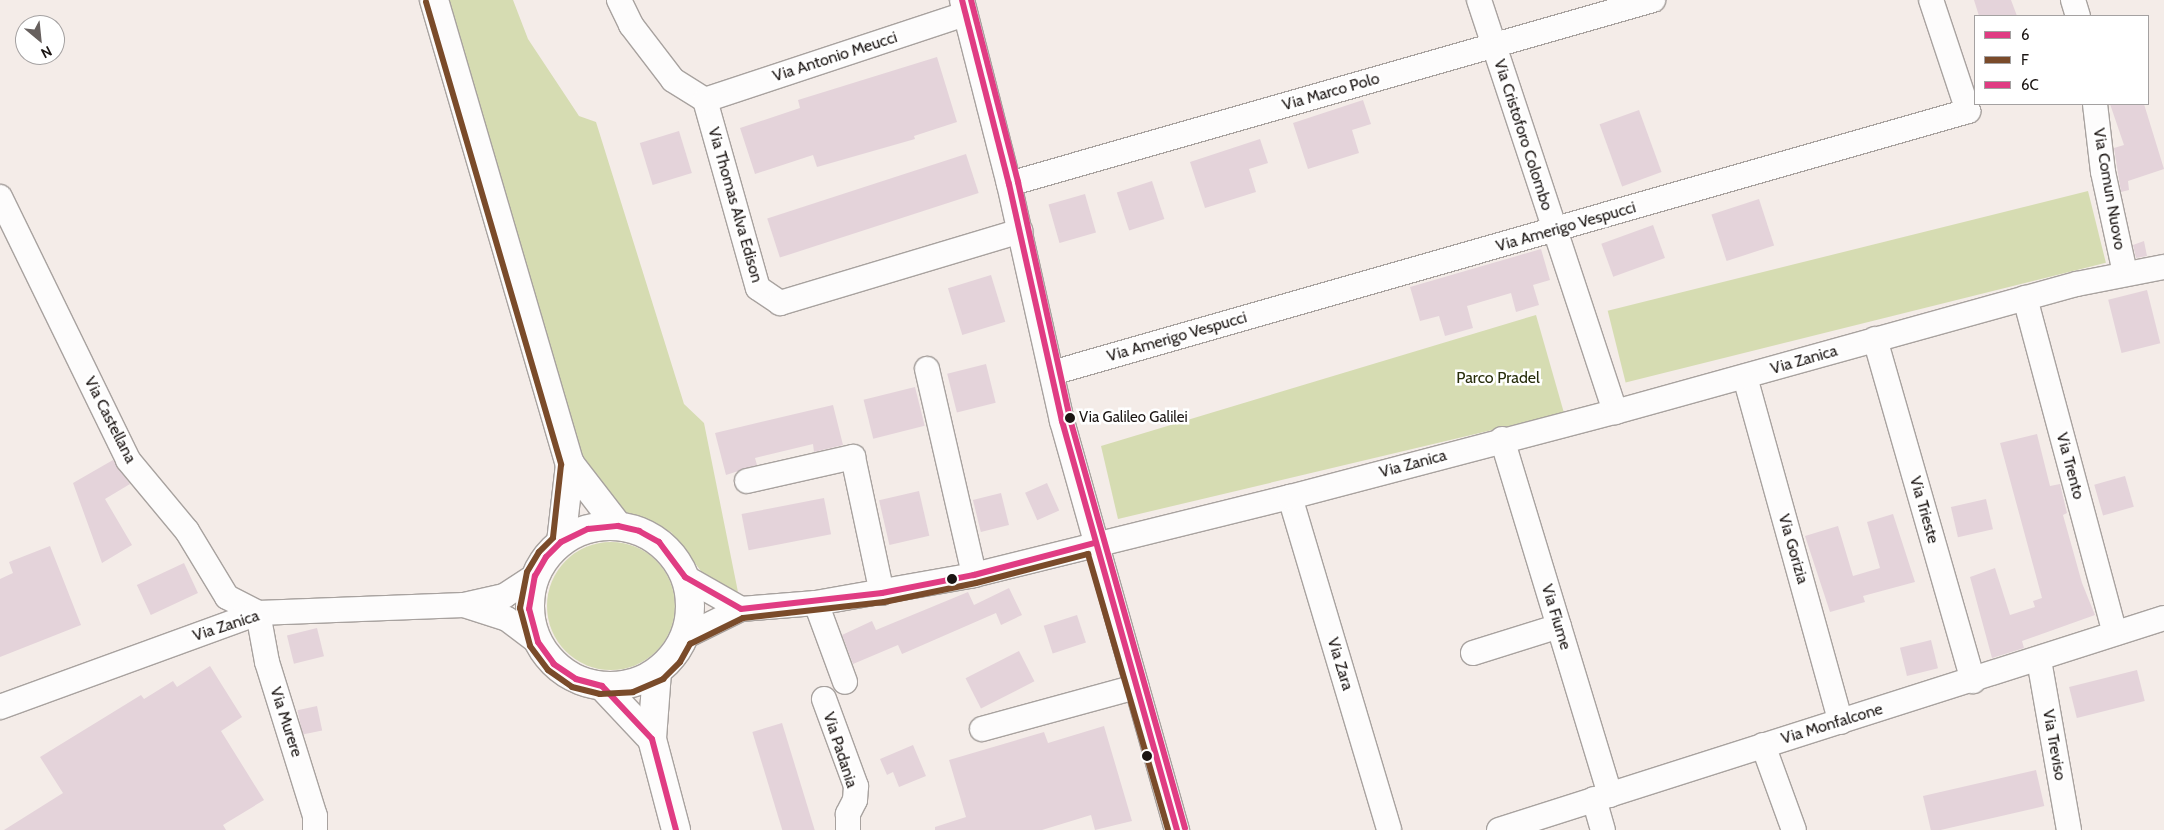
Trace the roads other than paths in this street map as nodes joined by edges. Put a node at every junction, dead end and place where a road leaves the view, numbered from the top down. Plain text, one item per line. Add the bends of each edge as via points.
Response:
1 (434, 0) edge
2 (619, 0) edge
3 (1479, 0) edge
4 (1653, 0) edge
5 (1931, 0) edge
6 (2073, 0) edge
7 (964, 7) edge
8 (2078, 15) edge
9 (1494, 46) junction
10 (705, 100) junction
11 (2095, 105) edge
12 (1009, 184) junction
13 (0, 197) edge
14 (1555, 230) junction
15 (1020, 231) junction
16 (2164, 267) edge
17 (2125, 273) junction
18 (2025, 298) junction
19 (1875, 339) junction
20 (927, 369) dead end
21 (1052, 373) junction
22 (1745, 377) junction
23 (1615, 412) junction
24 (1502, 439) junction
25 (570, 464) junction
26 (747, 481) dead end
27 (1290, 497) junction
28 (618, 526) junction
29 (561, 542) junction
30 (1094, 543) junction
31 (974, 575) junction
32 (536, 576) junction
33 (685, 577) junction
34 (882, 593) junction
35 (816, 603) junction
36 (464, 605) junction
37 (741, 609) junction
38 (258, 613) junction
39 (2164, 618) edge
40 (1559, 626) junction
41 (2115, 633) junction
42 (684, 637) junction
43 (538, 642) junction
44 (1473, 653) dead end
45 (2039, 660) junction
46 (657, 672) junction
47 (1973, 681) junction
48 (845, 682) dead end
49 (602, 686) junction
50 (1136, 687) junction
51 (824, 699) dead end
52 (0, 707) edge
53 (1841, 722) junction
54 (982, 729) dead end
55 (652, 739) junction
56 (1763, 746) junction
57 (1602, 797) junction
58 (315, 830) edge
59 (676, 830) edge
60 (848, 830) edge
61 (1177, 830) edge
62 (1390, 830) edge
63 (1500, 830) edge
64 (1603, 830) edge
65 (1794, 830) edge
66 (2069, 830) edge

1 - 25 main road
2 - 10 street via 631,25 673,80
3 - 9 street, Via Cristoforo Colombo
4 - 9 street, Via Marco Polo
5 - 14 street, Via Amerigo Vespucci via 1968,111
6 - 8 street
7 - 10 street, Via Antonio Meucci
7 - 12 street
9 - 12 street, Via Marco Polo
9 - 14 street, Via Cristoforo Colombo
10 - 15 street, Via Thomas Alva Edison via 758,288 780,303
11 - 17 street, Via Comun Nuovo via 2103,172
12 - 15 street
13 - 38 street, Via Castellana via 128,460 188,531 227,597
14 - 21 street, Via Amerigo Vespucci
14 - 23 street, Via Cristoforo Colombo
15 - 21 street
16 - 17 street, Via Zanica
17 - 18 street, Via Zanica
18 - 19 street, Via Zanica
18 - 41 street, Via Trento
19 - 22 street, Via Zanica
19 - 47 street, Via Trieste
20 - 31 street
21 - 30 street
22 - 23 street, Via Zanica
22 - 53 street, Via Gorizia
23 - 24 street, Via Zanica
24 - 27 street, Via Zanica
24 - 40 street, Via Fiume
25 - 28 main road
25 - 29 main road
26 - 34 street via 854,457
27 - 30 street, Via Zanica
27 - 62 street, Via Zara
28 - 29 main road via 588,529
28 - 33 main road via 639,531 659,542
29 - 32 main road via 546,557
30 - 31 street, Via Zanica
30 - 50 street
31 - 34 street, Via Zanica
32 - 36 street, Via Zanica via 504,596
32 - 43 main road via 529,609
33 - 37 street
33 - 42 main road via 690,607
34 - 35 street, Via Zanica
35 - 37 street, Via Zanica
35 - 48 street
36 - 38 street, Via Zanica
36 - 43 street, Via Zanica via 507,619
37 - 42 street, Via Zanica
38 - 52 street, Via Zanica
38 - 58 street, Via Murere via 267,662 315,816
39 - 41 street, Via Monfalcone
40 - 44 street
40 - 57 street, Via Fiume
41 - 45 street, Via Monfalcone
42 - 46 main road via 673,656
43 - 49 main road via 554,664 576,679
45 - 47 street, Via Monfalcone
45 - 66 street, Via Treviso
46 - 49 main road via 631,684
46 - 55 main road
47 - 53 street, Via Monfalcone
49 - 55 main road
50 - 54 street
50 - 61 street
51 - 60 street, Via Padania via 856,786 855,800 848,814
53 - 56 street, Via Monfalcone
55 - 59 main road
56 - 57 street, Via Monfalcone
56 - 65 street
57 - 63 street, Via Monfalcone
57 - 64 street

